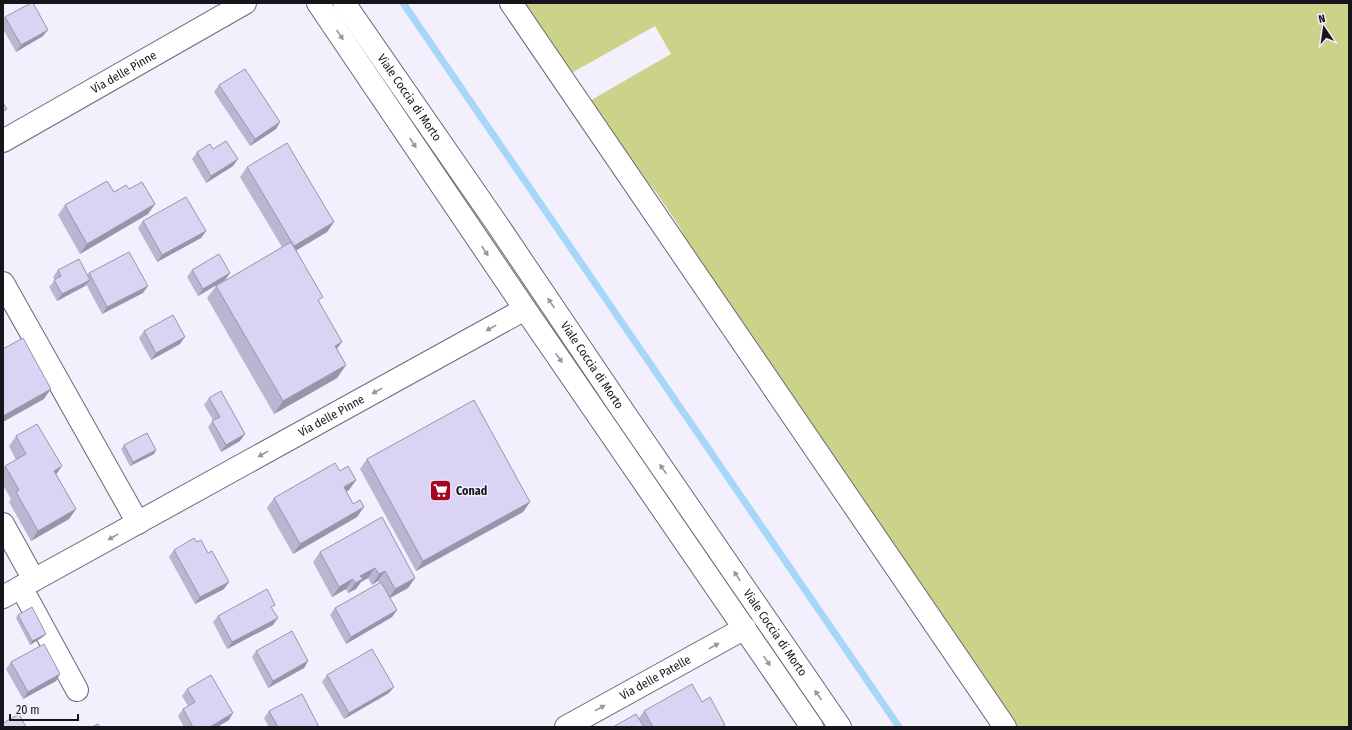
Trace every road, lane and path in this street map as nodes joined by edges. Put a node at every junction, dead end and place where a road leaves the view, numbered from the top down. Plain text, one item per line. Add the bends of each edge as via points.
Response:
1 (245, 3) edge
2 (318, 3) edge
3 (344, 3) edge
4 (511, 3) edge
5 (3, 141) edge
6 (3, 283) edge
7 (525, 309) junction
8 (138, 523) junction
9 (3, 524) edge
10 (19, 588) edge
11 (746, 628) junction
12 (77, 690) dead end
13 (566, 727) edge
14 (812, 727) edge
15 (840, 727) edge
16 (1005, 727) edge

1 - 5 street, Via delle Pinne
2 -> 7 street, Viale Coccia di Morto
15 -> 3 street, Viale Coccia di Morto
4 - 16 street
6 - 8 street
7 -> 8 street, Via delle Pinne
7 -> 11 street, Viale Coccia di Morto
8 -> 10 street, Via delle Pinne
9 - 10 street
10 - 12 street
13 -> 11 street, Via delle Patelle
11 -> 14 street, Viale Coccia di Morto

